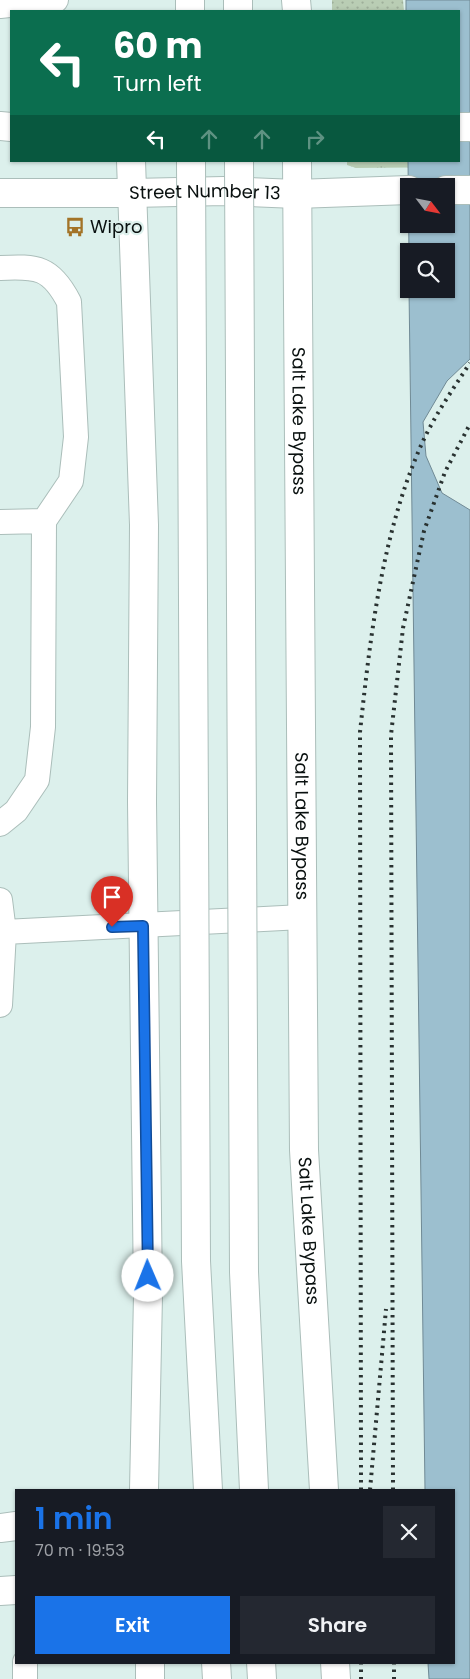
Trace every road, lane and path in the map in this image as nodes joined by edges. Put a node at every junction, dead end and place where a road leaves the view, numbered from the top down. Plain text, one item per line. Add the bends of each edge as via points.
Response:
1 (56, 0) edge
2 (0, 6) edge
3 (132, 162) edge
4 (191, 162) edge
5 (239, 162) edge
6 (297, 162) edge
7 (400, 190) edge
8 (455, 190) edge
9 (470, 190) edge
10 (0, 193) edge
11 (132, 194) junction
12 (296, 194) junction
13 (0, 268) edge
14 (44, 521) junction
15 (0, 522) edge
16 (0, 824) edge
17 (0, 900) edge
18 (302, 917) junction
19 (143, 926) junction
20 (4, 932) junction
21 (0, 1005) edge
22 (144, 1489) edge
23 (208, 1489) edge
24 (254, 1489) edge
25 (324, 1489) edge
26 (15, 1526) edge
27 (0, 1528) edge
28 (15, 1590) edge
29 (0, 1591) edge
30 (25, 1664) edge
31 (150, 1664) edge
32 (216, 1664) edge
33 (261, 1664) edge
34 (335, 1664) edge
35 (25, 1679) edge
36 (150, 1679) edge
37 (217, 1679) edge
38 (262, 1679) edge
39 (336, 1679) edge

1 - 2 lane
3 - 11 main road
4 - 23 main road, bridge via 196,1261
5 - 24 main road, bridge via 244,1272
6 - 12 main road, Salt Lake Bypass
7 - 12 main road, Street Number 13
8 - 9 main road
10 - 11 main road, Street Number 13
11 - 12 main road, Street Number 13 via 224,191
11 - 19 main road via 144,525
12 - 18 main road, Salt Lake Bypass
13 - 14 lane via 37,268 59,283 69,302 76,438 71,481
14 - 15 lane
14 - 16 lane via 43,727 37,780 16,811
17 - 20 lane
18 - 19 lane
18 - 25 main road, Salt Lake Bypass via 304,1150
19 - 20 lane
19 - 22 main road via 148,1295
20 - 21 lane
26 - 27 main road
28 - 29 main road
30 - 35 lane
31 - 36 main road
32 - 37 main road
33 - 38 main road
34 - 39 main road

